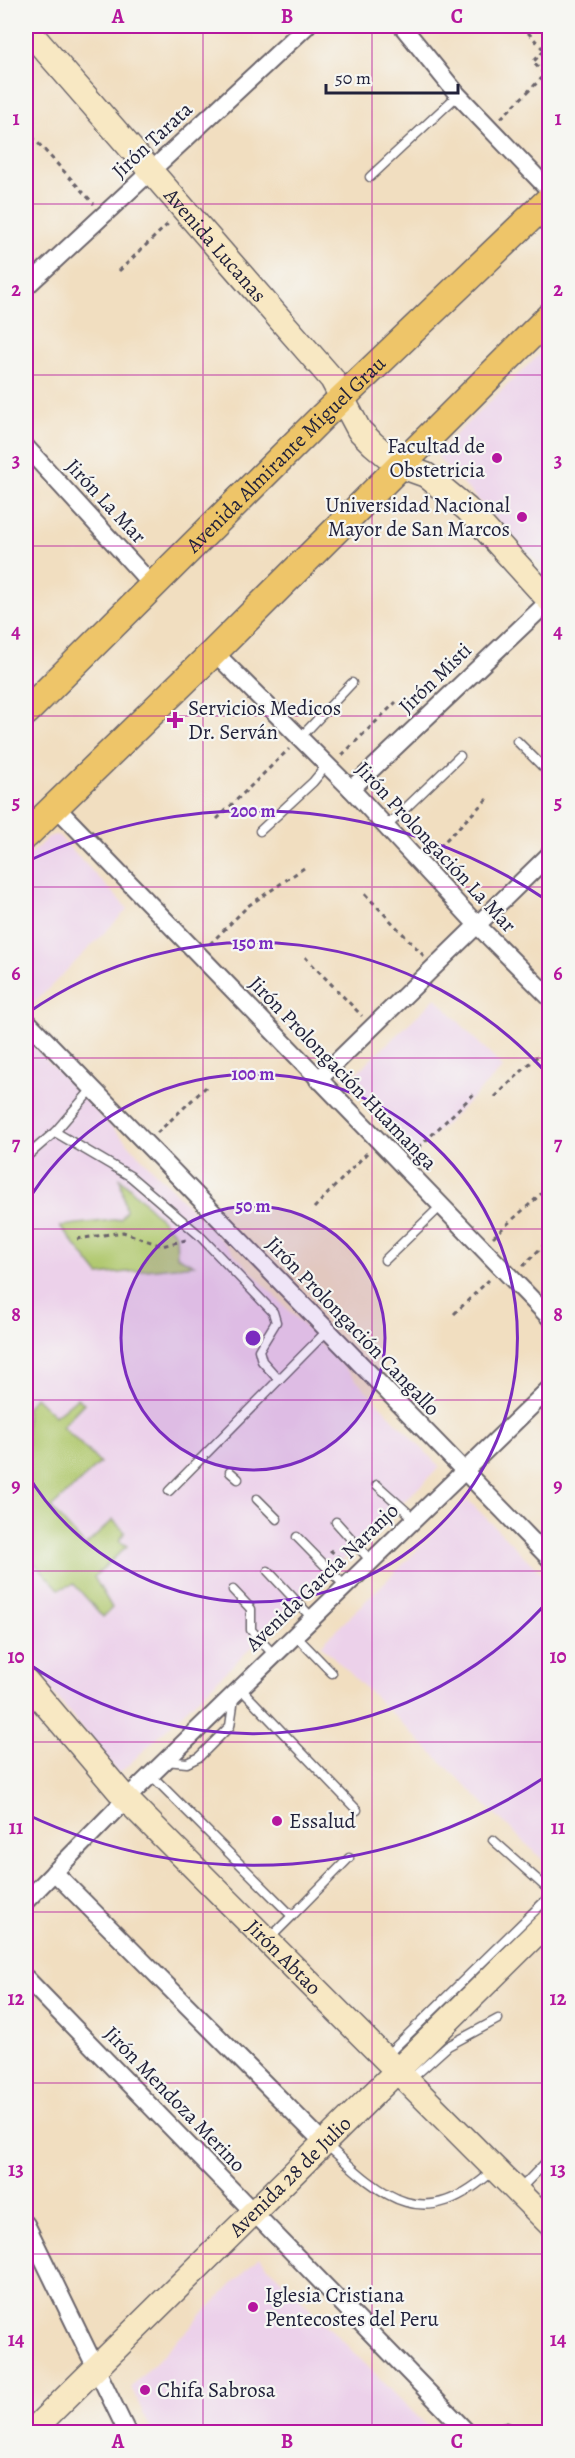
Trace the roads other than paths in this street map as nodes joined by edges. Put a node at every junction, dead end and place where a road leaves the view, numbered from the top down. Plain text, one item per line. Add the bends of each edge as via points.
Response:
1 (307, 26) edge
2 (402, 26) edge
3 (26, 28) edge
4 (458, 95) junction
5 (151, 172) junction
6 (370, 177) dead end
7 (549, 191) edge
8 (549, 199) edge
9 (26, 287) edge
10 (549, 316) edge
11 (342, 398) junction
12 (26, 447) edge
13 (398, 465) junction
14 (153, 586) junction
15 (549, 601) edge
16 (214, 652) junction
17 (352, 683) dead end
18 (26, 712) edge
19 (300, 738) junction
20 (517, 741) dead end
21 (460, 756) dead end
22 (329, 766) junction
23 (549, 774) edge
24 (351, 789) junction
25 (55, 806) junction
26 (386, 826) junction
27 (260, 831) dead end
28 (26, 835) edge
29 (549, 854) edge
30 (478, 926) junction
31 (549, 998) edge
32 (26, 1020) edge
33 (318, 1080) junction
34 (92, 1089) junction
35 (56, 1132) junction
36 (26, 1157) edge
37 (441, 1206) junction
38 (385, 1260) dead end
39 (549, 1318) edge
40 (327, 1331) junction
41 (279, 1380) junction
42 (549, 1388) edge
43 (230, 1472) dead end
44 (463, 1472) junction
45 (238, 1479) dead end
46 (377, 1485) dead end
47 (169, 1491) dead end
48 (257, 1498) dead end
49 (415, 1518) junction
50 (277, 1519) dead end
51 (336, 1522) dead end
52 (297, 1537) dead end
53 (549, 1559) edge
54 (371, 1561) junction
55 (268, 1571) dead end
56 (351, 1580) junction
57 (233, 1590) dead end
58 (312, 1618) junction
59 (295, 1635) junction
60 (274, 1655) junction
61 (332, 1673) dead end
62 (26, 1681) edge
63 (237, 1691) junction
64 (151, 1776) junction
65 (126, 1799) junction
66 (357, 1810) dead end
67 (493, 1840) dead end
68 (349, 1858) dead end
69 (54, 1872) junction
70 (549, 1891) edge
71 (549, 1896) edge
72 (26, 1901) edge
73 (292, 1916) junction
74 (549, 1920) edge
75 (268, 1940) junction
76 (26, 1978) edge
77 (498, 2019) dead end
78 (397, 2069) junction
79 (324, 2143) junction
80 (549, 2158) edge
81 (495, 2169) junction
82 (518, 2192) junction
83 (255, 2213) junction
84 (26, 2224) edge
85 (549, 2224) edge
86 (96, 2368) junction
87 (31, 2433) edge
88 (127, 2433) edge
89 (467, 2433) edge
90 (489, 2433) edge
91 (516, 2433) edge

1 - 5 street, Jirón Tarata
2 - 4 street
3 - 5 street, Avenida Lucanas
4 - 6 lane
4 - 7 street
5 - 9 street, Jirón Tarata
5 - 11 street, Avenida Lucanas via 332,379
8 - 11 main road, Avenida Almirante Miguel Grau
10 - 13 main road
11 - 13 street, Avenida Lucanas via 359,430
11 - 14 main road, Avenida Almirante Miguel Grau
12 - 14 street, Jirón La Mar
13 - 15 street via 426,475 467,509
13 - 16 main road
14 - 18 main road, Avenida Almirante Miguel Grau
15 - 24 street, Jirón Misti
16 - 19 street, Jirón Prolongación La Mar
16 - 25 main road
17 - 19 lane
19 - 22 street, Jirón Prolongación La Mar
20 - 23 lane
21 - 26 lane
22 - 24 street, Jirón Prolongación La Mar
22 - 27 lane
24 - 26 street, Jirón Prolongación La Mar
25 - 28 main road
25 - 33 street, Jirón Prolongación Huamanga
26 - 30 street, Jirón Prolongación La Mar
29 - 30 street
30 - 31 street, Jirón Prolongación La Mar
30 - 33 street
32 - 34 street, Jirón Prolongación Cangallo
33 - 37 street, Jirón Prolongación Huamanga
34 - 35 lane
34 - 40 street, Jirón Prolongación Cangallo
35 - 36 lane
35 - 41 lane via 130,1176 199,1235 275,1315 274,1326 259,1350 262,1361
37 - 38 lane
37 - 39 street, Jirón Prolongación Huamanga
40 - 41 lane
40 - 44 street, Jirón Prolongación Cangallo
41 - 47 lane
42 - 44 street, Avenida García Naranjo
43 - 45 lane
44 - 49 street, Avenida García Naranjo
44 - 53 street, Jirón Prolongación Cangallo
46 - 49 lane
48 - 50 lane
49 - 54 street, Avenida García Naranjo
51 - 54 lane
52 - 56 lane
54 - 56 street, Avenida García Naranjo
55 - 58 lane
56 - 58 street, Avenida García Naranjo
57 - 60 lane via 251,1609 251,1630
58 - 59 street, Avenida García Naranjo
59 - 60 street, Avenida García Naranjo
59 - 61 lane
60 - 63 street, Avenida García Naranjo
62 - 65 street, Jirón Abtao
63 - 64 street, Avenida García Naranjo
63 - 66 lane
64 - 65 street, Avenida García Naranjo
64 - 73 lane
65 - 69 street, Avenida García Naranjo
65 - 75 street, Jirón Abtao
67 - 70 lane
68 - 73 lane
69 - 72 street, Avenida García Naranjo
69 - 79 street
71 - 78 lane
73 - 75 lane
74 - 78 street, Avenida 28 de Julio
75 - 78 street, Jirón Abtao
76 - 83 street, Jirón Mendoza Merino
77 - 78 lane
78 - 79 street, Avenida 28 de Julio
78 - 81 street, Jirón Abtao
79 - 81 lane via 368,2184 413,2206 446,2201 476,2187
79 - 83 street, Avenida 28 de Julio
80 - 82 lane
81 - 82 street, Jirón Abtao
82 - 85 street, Jirón Abtao
83 - 86 street, Avenida 28 de Julio
83 - 89 street, Jirón Mendoza Merino
84 - 86 street
86 - 87 street, Avenida 28 de Julio
86 - 88 street
90 - 91 lane via 507,2427

